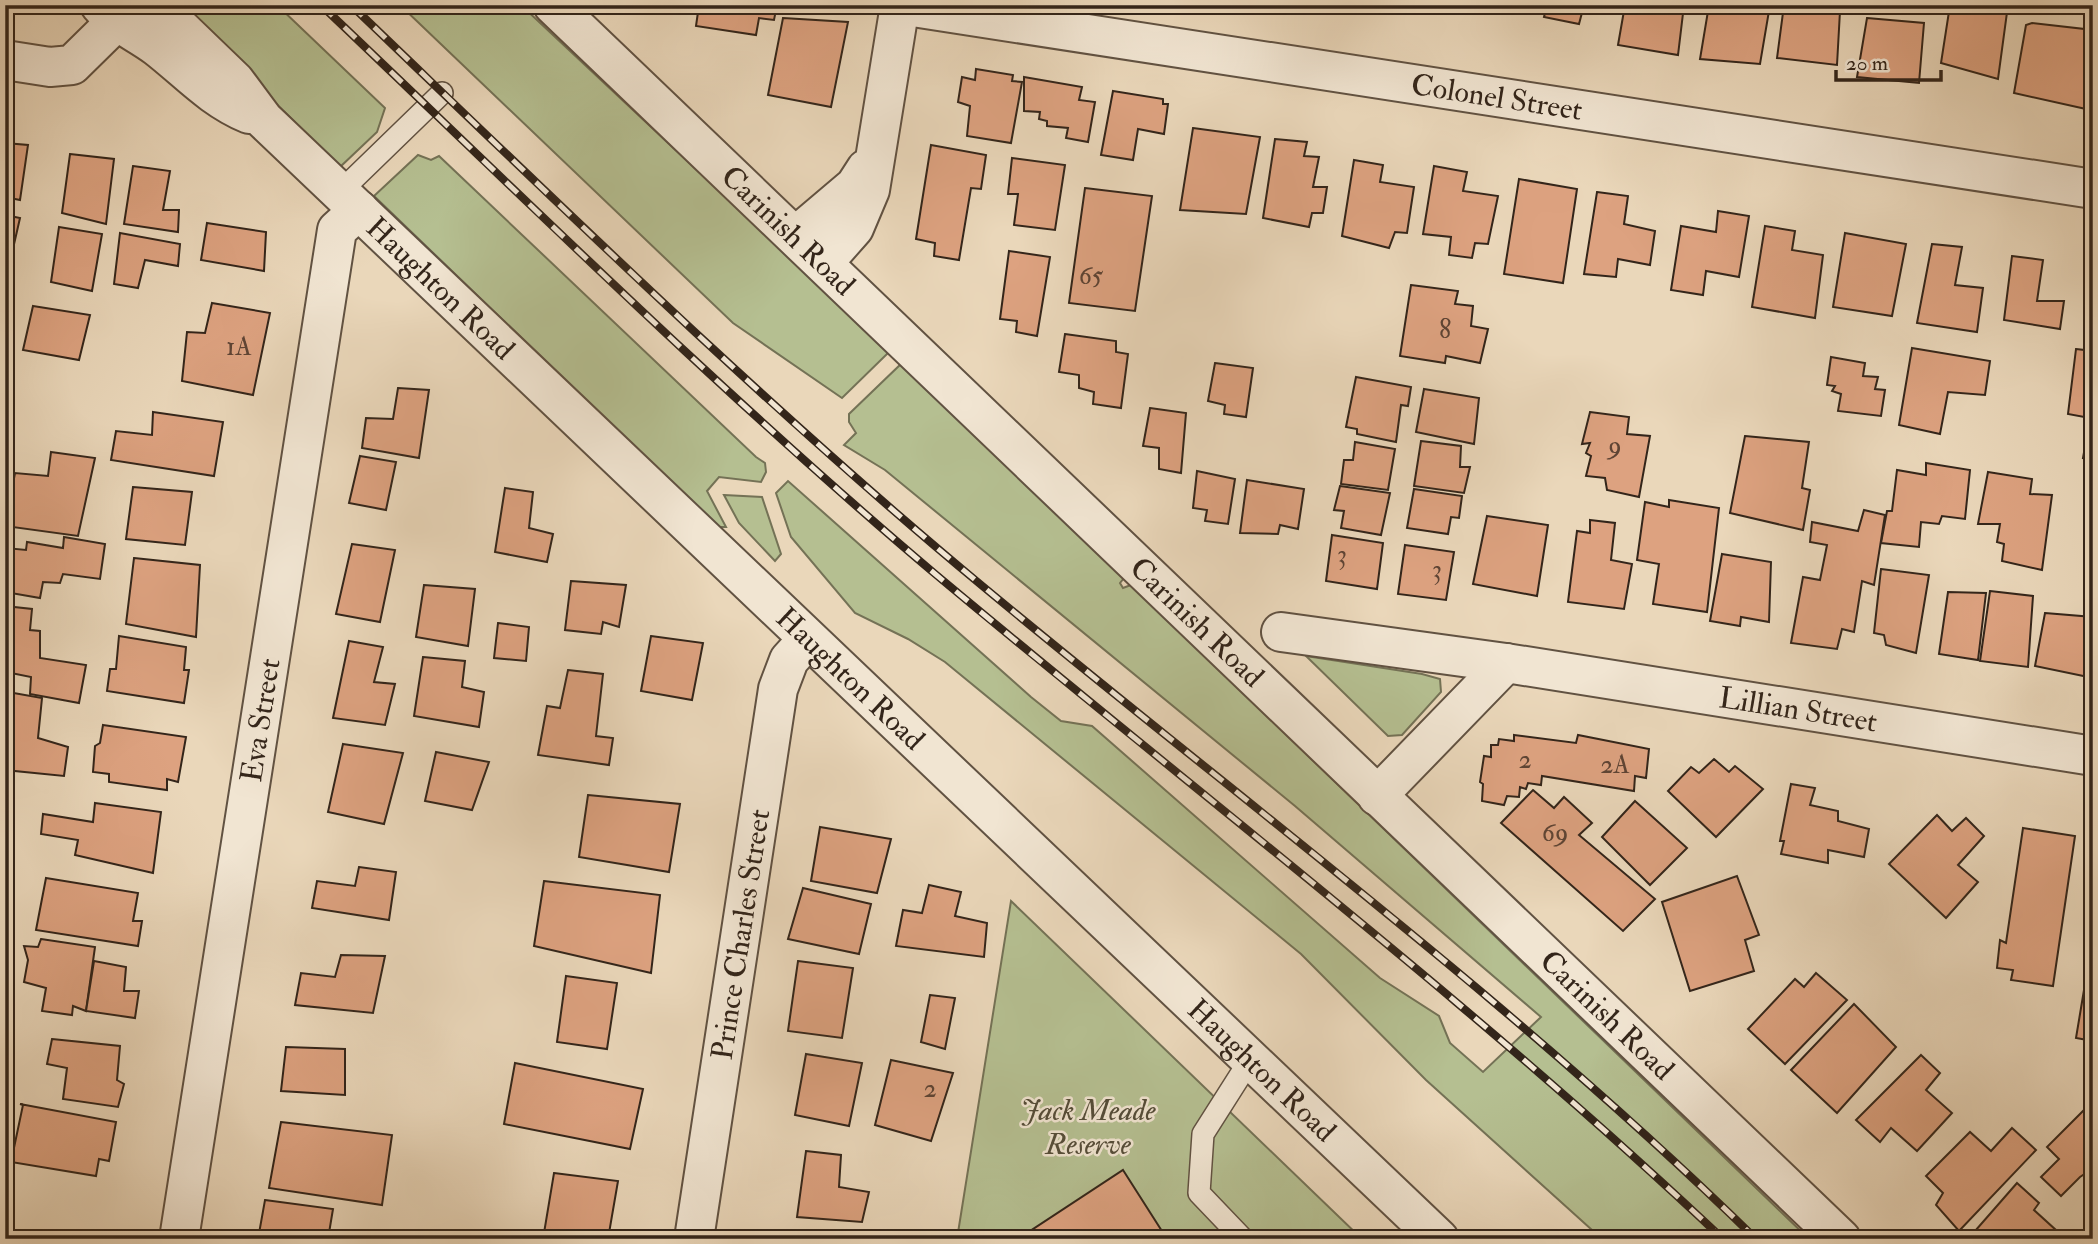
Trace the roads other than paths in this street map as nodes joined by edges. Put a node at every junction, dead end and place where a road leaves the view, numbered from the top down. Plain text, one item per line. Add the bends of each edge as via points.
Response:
1 (553, 5) edge
2 (900, 5) edge
3 (124, 9) edge
4 (5, 60) edge
5 (442, 93) dead end
6 (878, 149) junction
7 (2093, 189) edge
8 (349, 201) junction
9 (796, 236) junction
10 (824, 262) junction
11 (1281, 632) dead end
12 (808, 639) junction
13 (1506, 663) junction
14 (2093, 756) edge
15 (1377, 796) junction
16 (1250, 1060) junction
17 (179, 1239) edge
18 (694, 1239) edge
19 (1243, 1239) edge
20 (1439, 1239) edge
21 (1841, 1239) edge

1 - 9 street, Carinish Road
2 - 6 street
2 - 7 street, Colonel Street
3 - 4 street via 72,65 50,67
3 - 8 street, Haughton Road via 154,44 223,103 264,120
5 - 8 lane
6 - 9 street via 855,186
6 - 10 street via 870,190 854,228
8 - 12 street, Haughton Road
8 - 17 street, Eva Street via 337,230
9 - 10 street, Carinish Road
10 - 15 street, Carinish Road
11 - 13 street, Lillian Street
12 - 16 street, Haughton Road
12 - 18 street, Prince Charles Street via 789,660 778,689
13 - 14 street, Lillian Street
13 - 15 street
15 - 21 street, Carinish Road
16 - 19 lane via 1203,1134 1199,1193
16 - 20 street, Haughton Road

